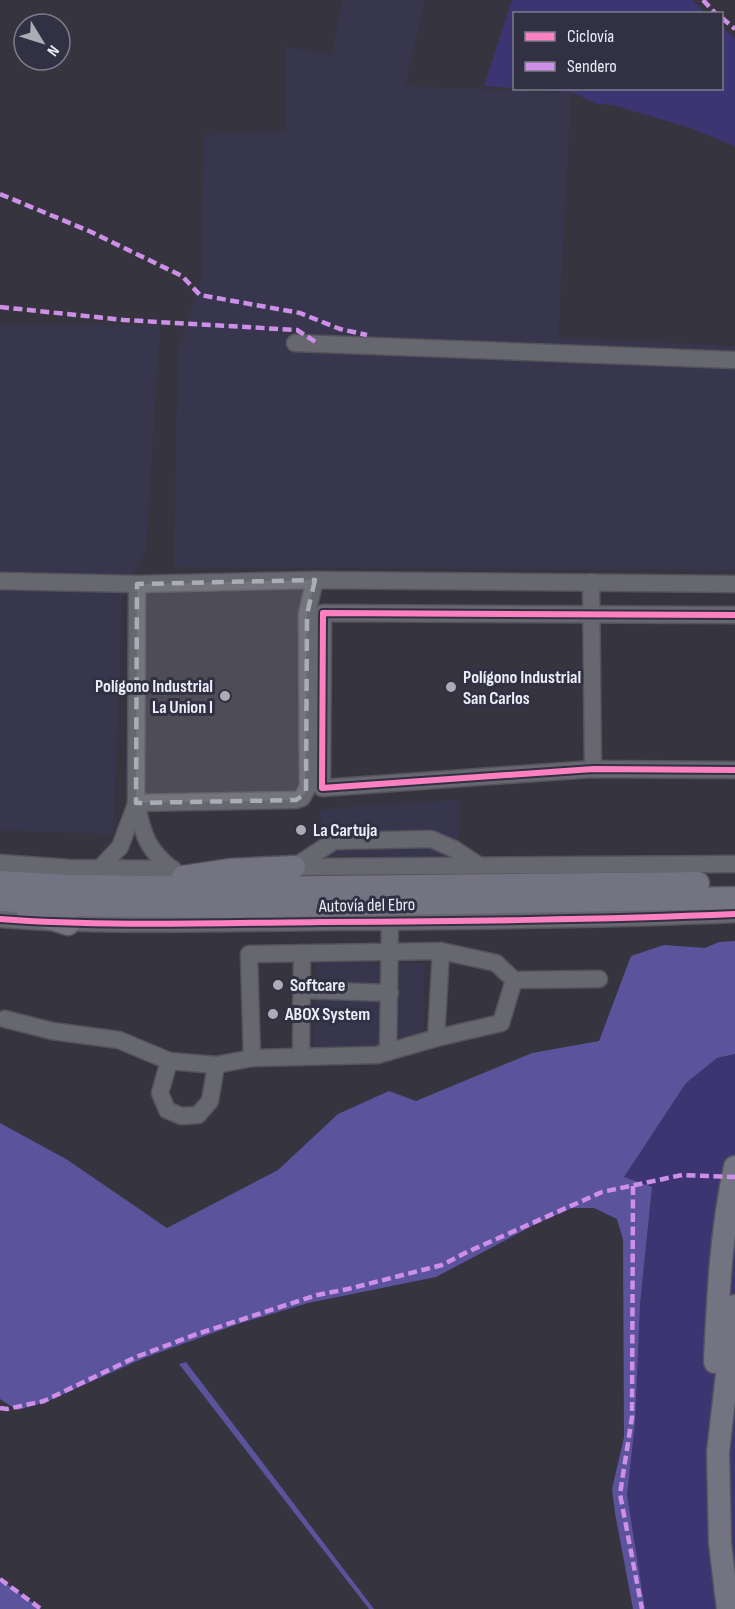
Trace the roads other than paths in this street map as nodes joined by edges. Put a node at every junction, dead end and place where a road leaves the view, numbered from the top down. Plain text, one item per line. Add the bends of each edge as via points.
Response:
1 (367, 335) dead end
2 (294, 344) dead end
3 (735, 350) edge
4 (735, 360) edge
5 (315, 580) junction
6 (0, 581) edge
7 (591, 582) junction
8 (137, 584) junction
9 (735, 584) edge
10 (323, 612) junction
11 (592, 615) junction
12 (735, 615) edge
13 (594, 769) junction
14 (735, 770) edge
15 (136, 803) junction
16 (0, 863) edge
17 (735, 864) edge
18 (478, 865) junction
19 (101, 867) junction
20 (294, 867) junction
21 (172, 869) junction
22 (230, 870) junction
23 (0, 882) edge
24 (735, 883) edge
25 (114, 887) junction
26 (735, 898) edge
27 (0, 900) edge
28 (0, 912) edge
29 (735, 914) edge
30 (0, 919) edge
31 (390, 922) junction
32 (68, 924) junction
33 (441, 951) junction
34 (390, 952) junction
35 (302, 953) junction
36 (599, 979) dead end
37 (514, 980) junction
38 (302, 990) junction
39 (390, 993) junction
40 (5, 1019) dead end
41 (436, 1038) junction
42 (388, 1052) junction
43 (301, 1057) junction
44 (252, 1058) junction
45 (169, 1061) junction
46 (216, 1065) junction
47 (735, 1167) edge
48 (735, 1306) edge
49 (718, 1452) junction
50 (728, 1609) edge

1 - 3 street
2 - 4 street
5 - 7 street
5 - 8 street
5 - 10 street
5 - 15 street via 307,614 306,793 296,801
6 - 8 street
7 - 9 street
7 - 11 street
8 - 15 street
10 - 11 street
10 - 13 street via 322,788
11 - 12 street
11 - 13 street
13 - 14 street
15 - 19 street via 120,847
15 - 21 street via 153,853
16 - 19 street
17 - 18 street
18 - 20 street
18 - 20 street via 431,839 334,841
19 - 21 street
20 - 22 highway
21 - 22 street
22 - 25 highway
23 - 25 highway, Autovía del Ebro
24 - 25 highway, Autovía del Ebro
26 - 27 highway, Autovía del Ebro via 239,907 68,905
28 - 32 highway via 40,915
29 - 31 street
30 - 32 street
31 - 32 street
31 - 34 street
33 - 34 street
33 - 37 street via 496,963
33 - 41 street
34 - 35 street
34 - 39 street
35 - 38 street
35 - 44 street via 249,954
36 - 37 street
37 - 41 street via 501,1023
38 - 39 street
38 - 43 street
39 - 42 street
40 - 45 street via 52,1031 119,1040
41 - 42 street
42 - 43 street
43 - 44 street
44 - 46 street
45 - 46 street
45 - 46 street via 160,1094 167,1110 181,1116 198,1115 210,1101
47 - 49 highway via 719,1277 712,1412
48 - 49 highway
49 - 50 highway via 720,1543

